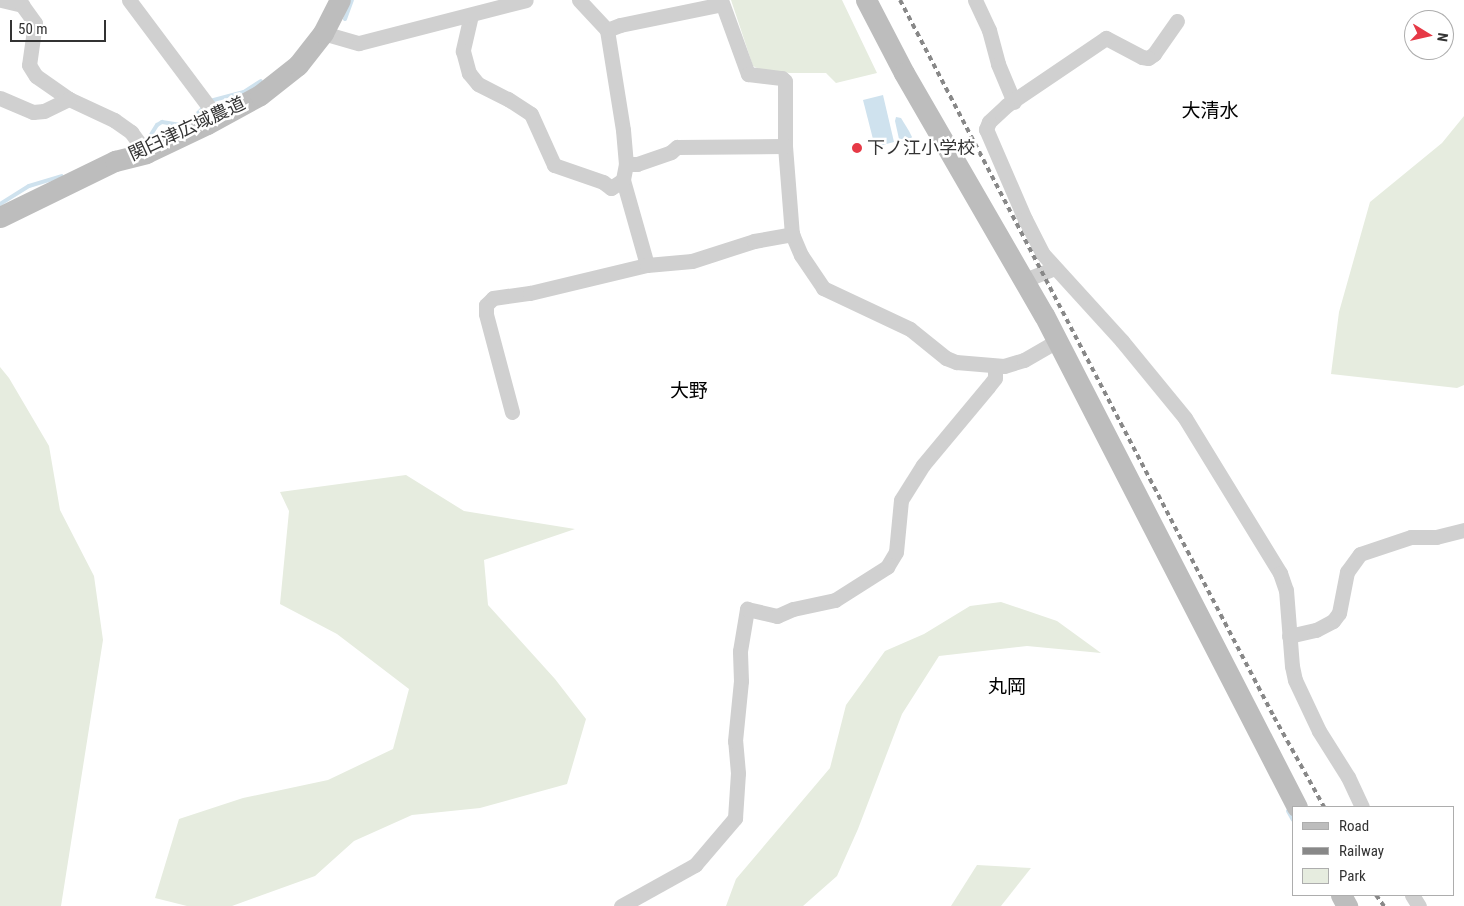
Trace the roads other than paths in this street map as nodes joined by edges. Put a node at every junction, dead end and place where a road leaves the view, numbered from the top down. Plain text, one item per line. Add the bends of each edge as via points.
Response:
1 (1, 0) edge
2 (129, 0) edge
3 (340, 0) edge
4 (526, 0) edge
5 (580, 0) edge
6 (866, 0) edge
7 (975, 0) edge
8 (721, 2) edge
9 (22, 3) edge
10 (471, 15) junction
11 (1178, 21) dead end
12 (607, 30) junction
13 (323, 33) junction
14 (0, 98) edge
15 (69, 99) junction
16 (1014, 102) junction
17 (211, 109) junction
18 (785, 146) junction
19 (146, 152) junction
20 (626, 164) junction
21 (623, 180) junction
22 (0, 217) edge
23 (792, 234) junction
24 (647, 265) junction
25 (1054, 268) junction
26 (1025, 280) junction
27 (1058, 341) junction
28 (995, 367) junction
29 (512, 412) dead end
30 (1464, 530) edge
31 (1289, 636) junction
32 (1295, 806) edge
33 (1362, 806) edge
34 (621, 906) edge

1 - 9 street
2 - 17 street
3 - 13 street, 関臼津広域農道
4 - 10 street
5 - 12 street
6 - 26 street via 908,80
7 - 16 street
8 - 12 street
8 - 18 street via 748,74 785,81
9 - 15 street via 35,23 29,65 36,76
10 - 13 street via 359,43
10 - 21 street via 462,51 469,73 478,84 527,110 554,164 611,188
11 - 16 street via 1148,58 1106,38
12 - 20 street
13 - 17 street, 関臼津広域農道 via 298,65 260,96
14 - 15 street via 33,112 44,111
15 - 19 street via 114,120 131,132
16 - 25 street via 999,112 986,129 1035,241
17 - 19 street, 関臼津広域農道
18 - 20 street via 677,147 637,164
18 - 23 street
19 - 22 street, 関臼津広域農道 via 115,161
20 - 21 street
21 - 24 street
23 - 24 street via 754,241 692,261
23 - 28 street via 801,255 823,288 916,332 951,360
24 - 29 street via 530,293 492,298 487,302 486,314
25 - 26 street
25 - 31 street via 1173,401 1200,440 1284,580
26 - 27 street
27 - 28 street via 1017,363
27 - 32 street
28 - 34 street via 995,378 923,465 901,500 896,552 888,567 835,600 776,616 747,609 740,652 734,818 695,865
30 - 31 street via 1436,537 1411,537 1360,554 1347,572 1339,613 1333,621 1316,630
31 - 33 street via 1292,666 1302,697

